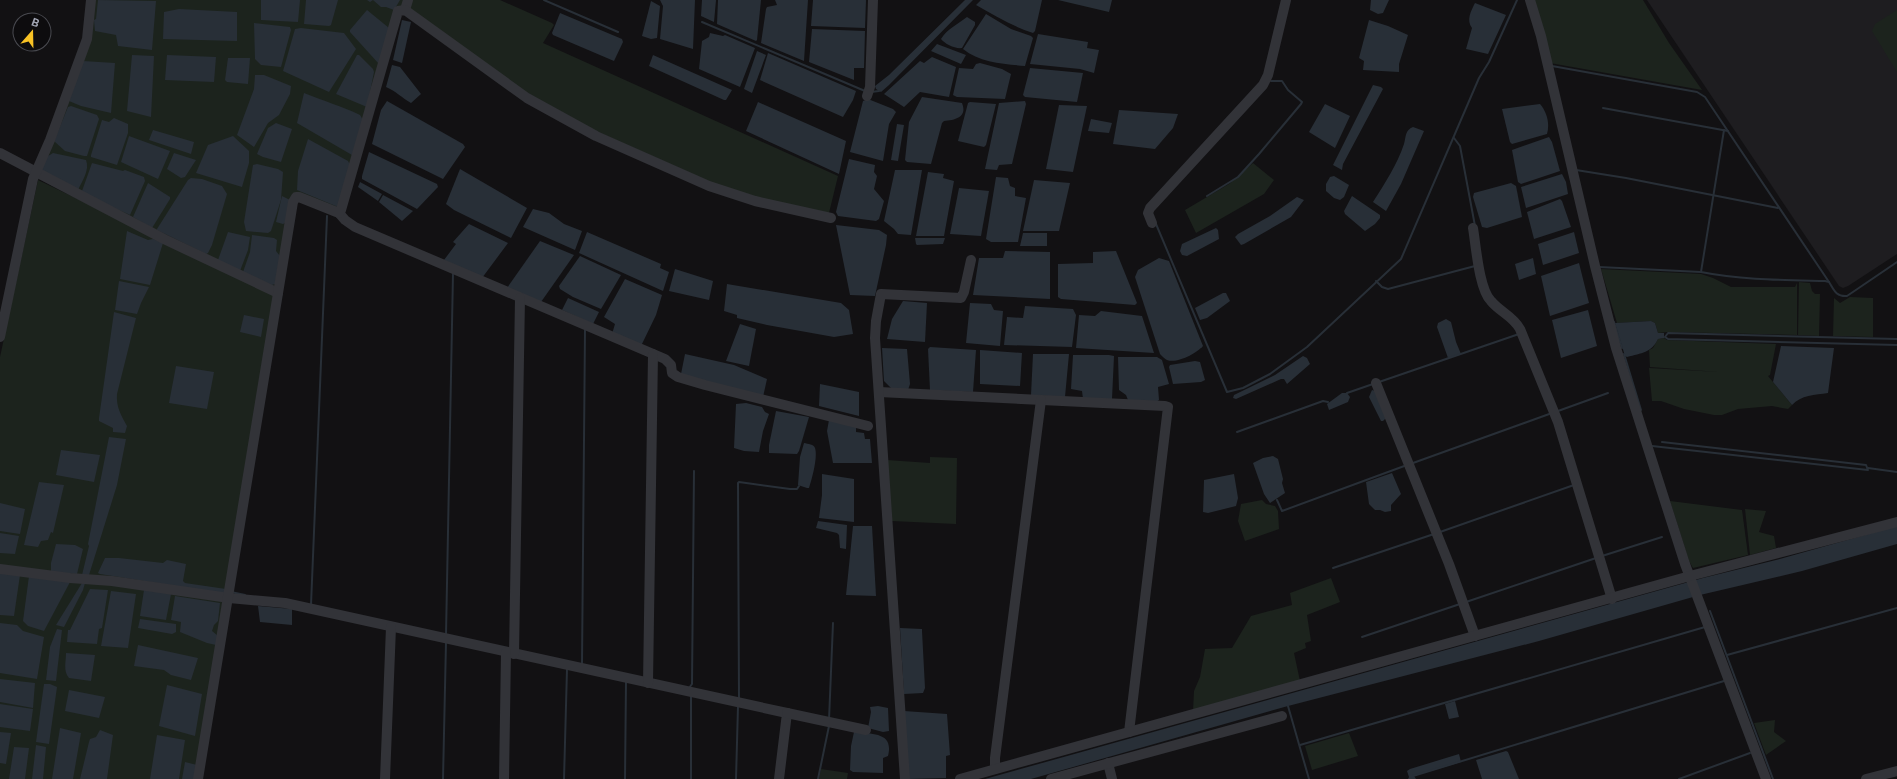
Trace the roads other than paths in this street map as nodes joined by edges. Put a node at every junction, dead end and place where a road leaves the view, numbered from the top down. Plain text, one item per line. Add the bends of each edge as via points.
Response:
1 (92, 0) edge
2 (408, 0) edge
3 (873, 0) edge
4 (1286, 0) edge
5 (1530, 0) edge
6 (405, 10) junction
7 (867, 96) dead end
8 (0, 153) edge
9 (35, 173) junction
10 (339, 213) junction
11 (830, 218) dead end
12 (1152, 223) dead end
13 (1473, 228) dead end
14 (971, 260) dead end
15 (278, 293) junction
16 (520, 298) junction
17 (0, 337) edge
18 (653, 354) junction
19 (1376, 383) dead end
20 (879, 392) junction
21 (1041, 400) junction
22 (868, 426) dead end
23 (1897, 522) edge
24 (0, 569) edge
25 (1690, 577) junction
26 (229, 598) junction
27 (1612, 599) junction
28 (391, 627) junction
29 (1475, 636) junction
30 (510, 653) junction
31 (648, 683) junction
32 (787, 713) junction
33 (1282, 716) dead end
34 (866, 730) dead end
35 (1129, 732) junction
36 (1108, 763) junction
37 (995, 769) junction
38 (1897, 771) edge
39 (198, 779) edge
40 (385, 779) edge
41 (504, 779) edge
42 (780, 779) edge
43 (905, 779) edge
44 (960, 779) edge
45 (1051, 779) edge
46 (1112, 779) edge
47 (1766, 779) edge
48 (1866, 779) edge

1 - 9 street via 87,39 50,140
2 - 6 street
3 - 7 street via 870,87
4 - 12 street via 1266,80 1150,208 1148,213
5 - 25 street via 1541,36 1616,348
6 - 10 street via 401,9 397,14
6 - 11 street via 527,98 596,136 709,186 754,201
8 - 9 street
9 - 15 street via 164,239
9 - 17 street
10 - 15 street via 299,197 294,199
10 - 16 street via 355,227
13 - 27 street via 1487,296 1513,319 1520,329 1558,422
14 - 20 street via 961,298 881,294 876,328
15 - 26 street
16 - 18 street
16 - 30 street
18 - 22 street via 668,361 672,372 678,377
18 - 31 street
19 - 29 street via 1449,564
20 - 21 street
20 - 43 street
21 - 35 street via 1168,407
21 - 37 street
23 - 25 street
24 - 26 street
25 - 27 street
25 - 47 street
26 - 28 street via 285,603
26 - 39 street
27 - 29 street
28 - 30 street
28 - 40 street
29 - 35 street
30 - 31 street
30 - 41 street
31 - 32 street
32 - 34 street
32 - 42 street
33 - 36 street
35 - 37 street
36 - 45 street
36 - 46 street
37 - 44 street
38 - 48 street

